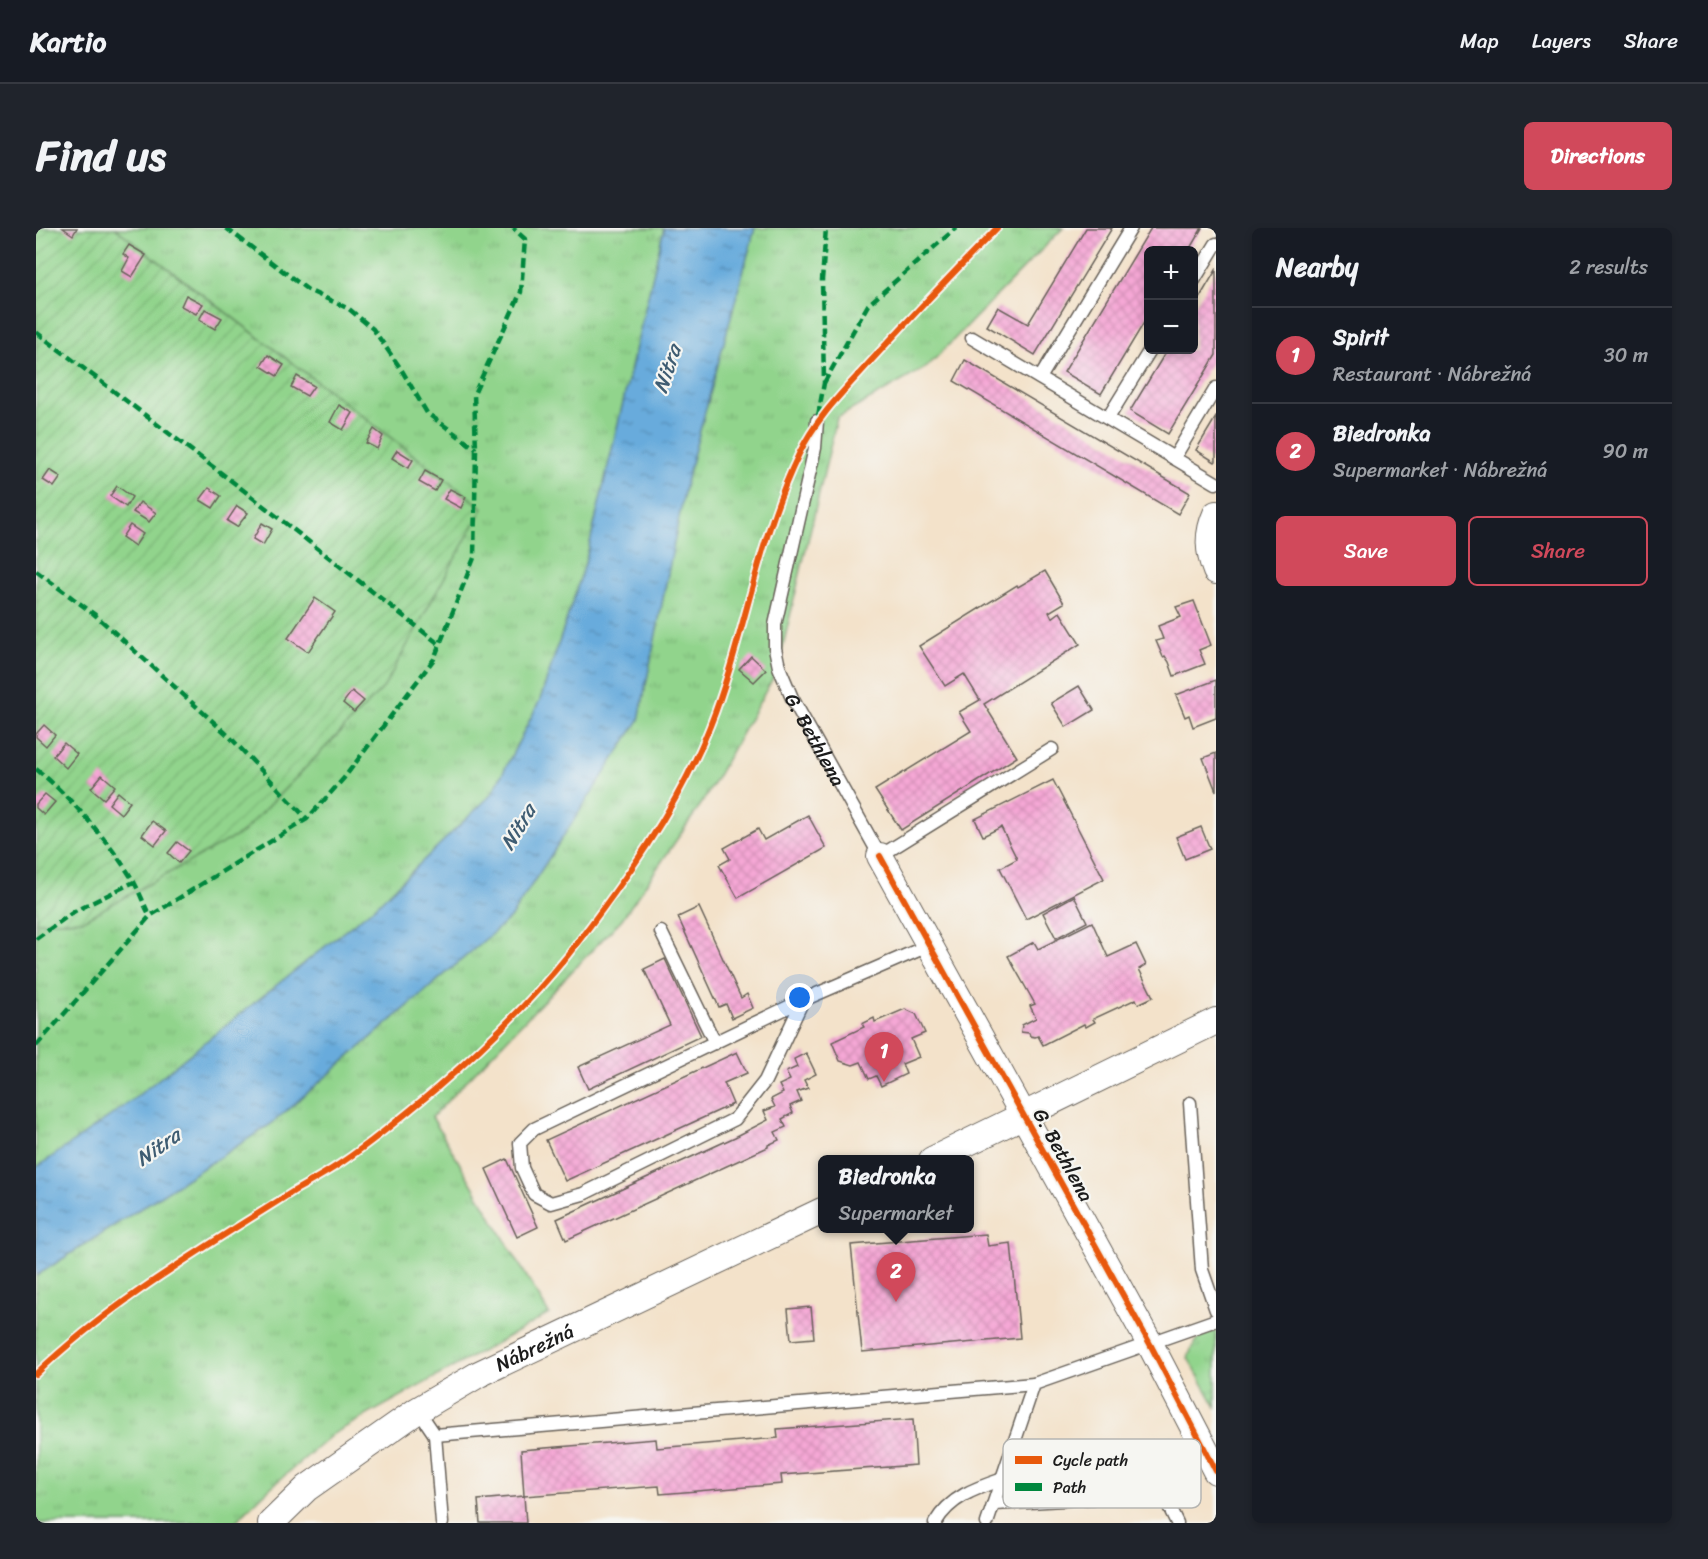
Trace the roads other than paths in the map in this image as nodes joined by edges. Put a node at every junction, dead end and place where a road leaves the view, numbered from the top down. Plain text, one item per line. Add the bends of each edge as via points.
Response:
1 (1131, 228) edge
2 (1216, 244) edge
3 (1198, 273) edge
4 (972, 338) dead end
5 (1148, 354) edge
6 (1040, 378) junction
7 (1216, 388) edge
8 (1108, 418) junction
9 (817, 420) dead end
10 (1174, 458) junction
11 (1216, 483) edge
12 (1216, 514) edge
13 (1216, 571) edge
14 (1052, 749) dead end
15 (880, 856) junction
16 (661, 932) dead end
17 (930, 945) junction
18 (803, 1000) junction
19 (1216, 1021) edge
20 (715, 1043) junction
21 (1190, 1103) dead end
22 (1023, 1116) junction
23 (942, 1155) edge
24 (818, 1213) edge
25 (1216, 1310) edge
26 (1216, 1320) edge
27 (1149, 1344) junction
28 (1035, 1384) junction
29 (418, 1410) junction
30 (435, 1435) junction
31 (1016, 1439) edge
32 (1199, 1439) edge
33 (1201, 1443) edge
34 (1216, 1471) edge
35 (1003, 1479) joint
36 (995, 1504) junction
37 (1003, 1504) edge
38 (1170, 1508) edge
39 (271, 1523) edge
40 (442, 1523) edge
41 (935, 1523) edge
42 (987, 1523) edge
43 (1177, 1523) edge

1 - 6 lane
2 - 3 lane
4 - 6 lane
5 - 8 lane
6 - 8 lane
7 - 10 lane
8 - 10 lane
9 - 15 lane, G. Bethlena via 815,448 775,625 775,648 792,698
10 - 11 lane
12 - 13 street via 1209,541
14 - 15 lane
15 - 17 street, G. Bethlena
16 - 20 lane
17 - 18 lane
17 - 22 street, G. Bethlena
18 - 20 lane
18 - 20 lane via 765,1081 735,1119 583,1194 551,1203 534,1194 522,1168 520,1143 534,1129
19 - 22 street
21 - 25 lane via 1202,1270
22 - 23 street
22 - 27 street, G. Bethlena
24 - 29 street, Nábrežná via 479,1374
26 - 27 lane
27 - 28 lane
27 - 32 street, G. Bethlena
28 - 30 lane
28 - 31 lane
29 - 30 lane
29 - 39 street, Nábrežná via 307,1488
30 - 40 lane
33 - 34 street, G. Bethlena
35 - 36 lane
35 - 41 lane via 959,1497
36 - 37 lane
36 - 42 lane
38 - 43 lane

